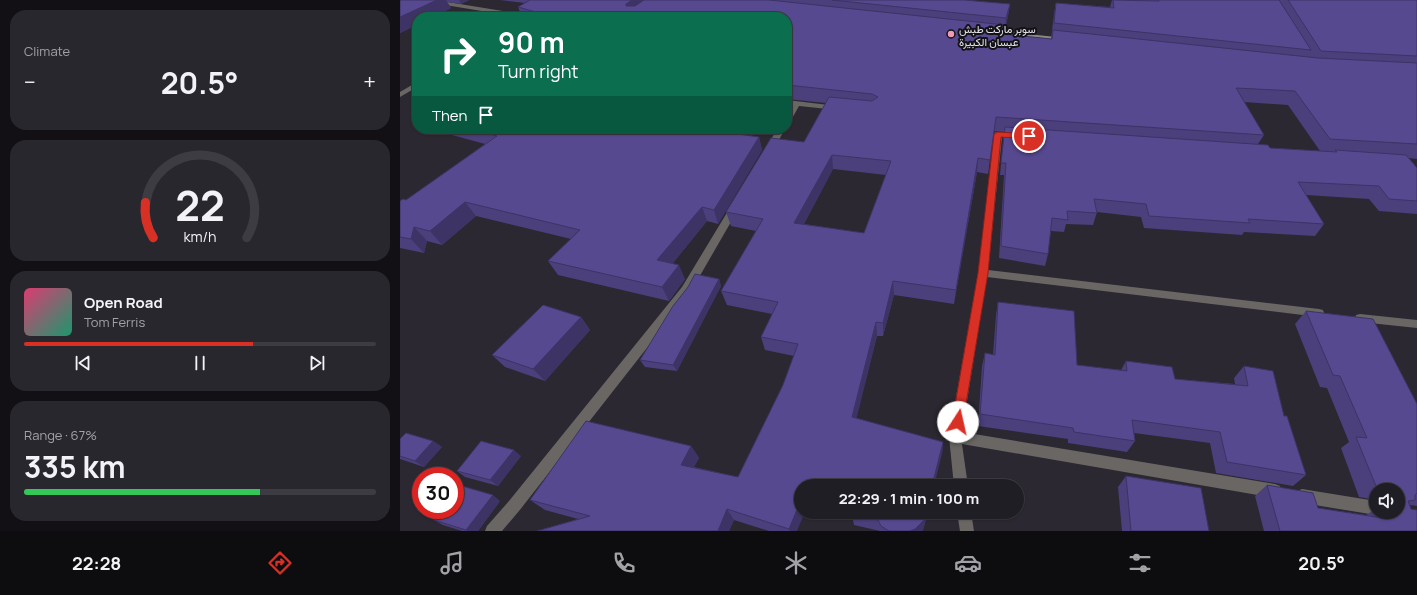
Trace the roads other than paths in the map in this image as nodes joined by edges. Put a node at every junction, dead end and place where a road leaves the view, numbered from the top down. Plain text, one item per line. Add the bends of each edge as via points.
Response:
1 (425, 1) edge
2 (497, 12) edge
3 (986, 31) edge
4 (1073, 41) edge
5 (412, 87) edge
6 (400, 95) edge
7 (792, 103) edge
8 (797, 104) junction
9 (842, 108) edge
10 (792, 112) edge
11 (779, 134) edge
12 (1021, 136) edge
13 (762, 162) edge
14 (742, 196) edge
15 (983, 273) junction
16 (1330, 314) edge
17 (1346, 316) edge
18 (1417, 324) edge
19 (955, 437) junction
20 (960, 479) edge
21 (1369, 507) edge
22 (965, 519) edge
23 (492, 531) edge
24 (967, 531) edge

1 - 2 street
3 - 4 main road
5 - 6 street
7 - 8 street
8 - 9 street
8 - 10 street
11 - 13 street
12 - 15 street via 998,134
14 - 23 street via 686,290
15 - 16 street
15 - 19 street
17 - 18 street
19 - 20 street
19 - 21 street
22 - 24 street

